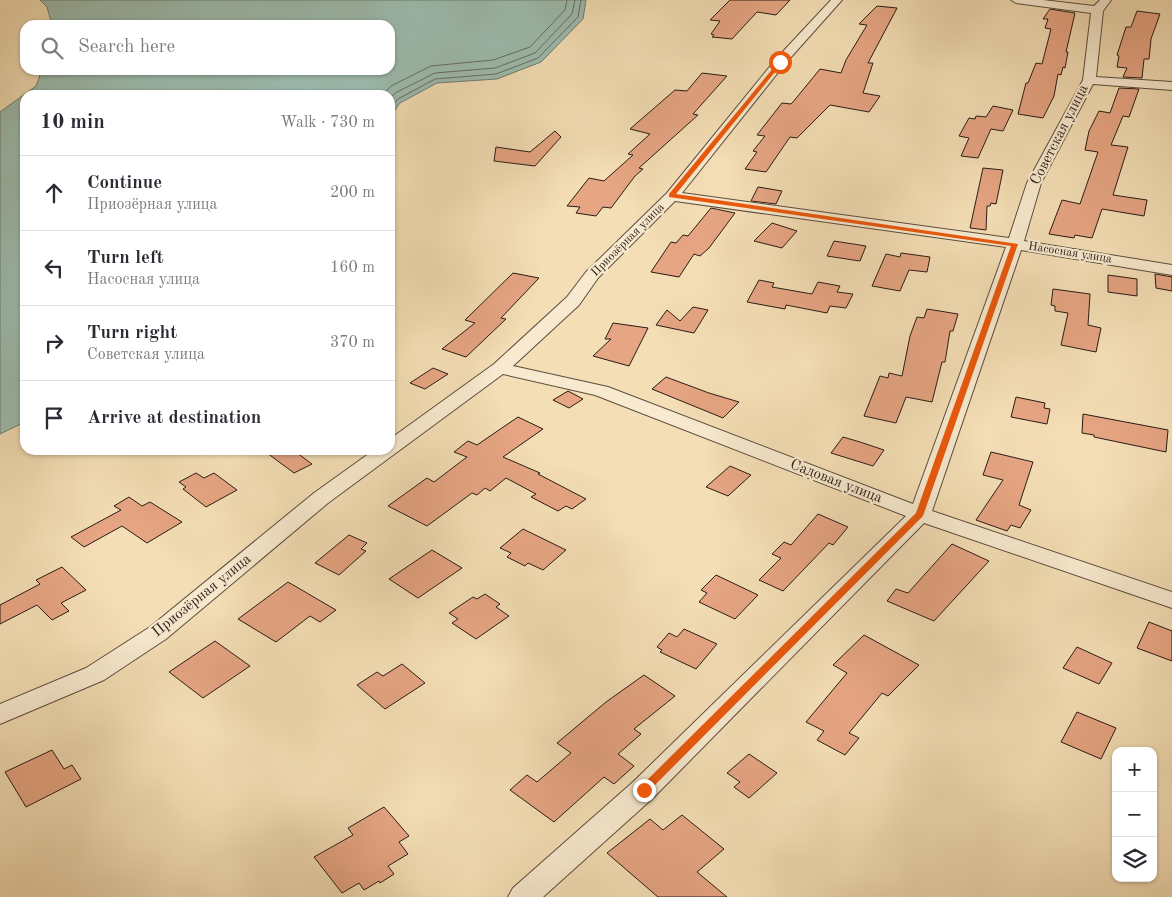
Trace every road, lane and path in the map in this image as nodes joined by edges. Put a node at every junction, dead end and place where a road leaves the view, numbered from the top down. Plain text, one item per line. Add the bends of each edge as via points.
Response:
1 (837, 0) edge
2 (1016, 0) edge
3 (1102, 5) edge
4 (1089, 80) junction
5 (1172, 86) edge
6 (672, 196) junction
7 (1015, 244) junction
8 (1172, 270) edge
9 (500, 368) junction
10 (395, 444) edge
11 (380, 455) edge
12 (920, 514) junction
13 (1172, 600) edge
14 (0, 716) edge
15 (523, 897) edge

1 - 6 street, Приозёрная улица via 780,62
2 - 3 street
3 - 4 street, Советская улица
4 - 5 street
4 - 7 street, Советская улица via 1034,183
6 - 7 street, Насосная улица
6 - 9 street, Приозёрная улица via 592,275 573,301
7 - 8 street, Насосная улица
7 - 12 street, Советская улица
9 - 10 street, Приозёрная улица
9 - 12 street, Садовая улица via 601,391
11 - 14 street, Приозёрная улица via 321,498 158,633 95,674
12 - 13 street, Садовая улица
12 - 15 street, Советская улица via 644,790

